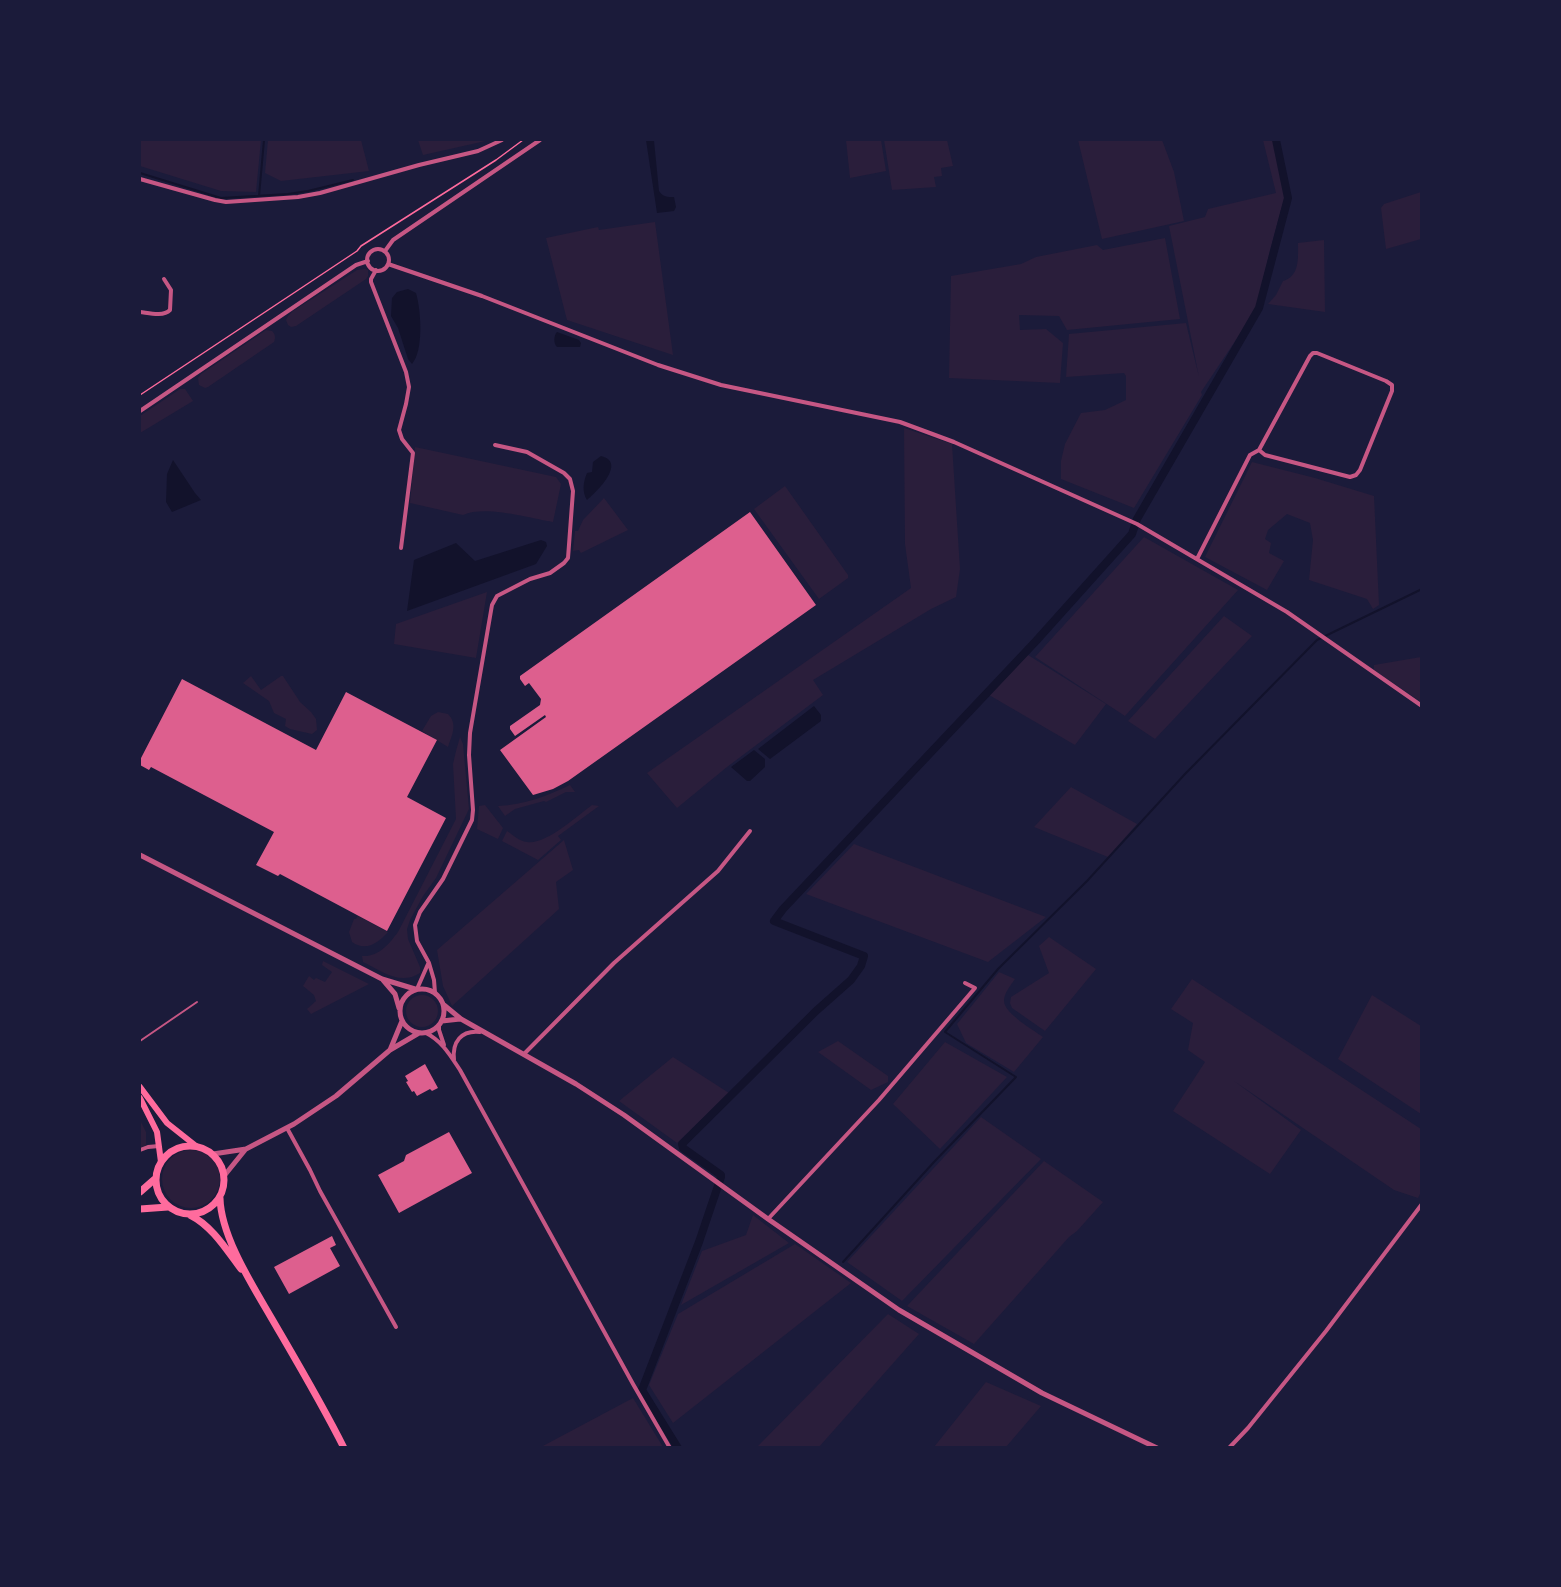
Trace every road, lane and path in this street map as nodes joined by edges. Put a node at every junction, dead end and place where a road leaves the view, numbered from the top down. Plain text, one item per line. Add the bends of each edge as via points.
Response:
1 (502, 140) edge
2 (523, 140) edge
3 (540, 140) edge
4 (140, 178) edge
5 (385, 251) junction
6 (368, 261) junction
7 (388, 264) junction
8 (376, 270) junction
9 (164, 279) dead end
10 (140, 312) edge
11 (140, 395) edge
12 (140, 411) edge
13 (495, 445) dead end
14 (1259, 450) junction
15 (401, 548) dead end
16 (1197, 559) junction
17 (1422, 706) edge
18 (750, 831) dead end
19 (140, 855) edge
20 (429, 963) junction
21 (382, 979) junction
22 (965, 983) dead end
23 (416, 989) junction
24 (435, 993) junction
25 (197, 1002) dead end
26 (444, 1005) junction
27 (399, 1008) junction
28 (461, 1019) junction
29 (402, 1021) junction
30 (441, 1023) junction
31 (419, 1033) junction
32 (426, 1033) junction
33 (486, 1033) junction
34 (140, 1041) edge
35 (444, 1046) junction
36 (390, 1050) junction
37 (524, 1054) junction
38 (454, 1061) junction
39 (140, 1087) edge
40 (140, 1098) edge
41 (287, 1128) junction
42 (160, 1146) junction
43 (196, 1146) junction
44 (246, 1149) junction
45 (140, 1150) edge
46 (213, 1154) junction
47 (161, 1162) junction
48 (224, 1176) junction
49 (156, 1178) junction
50 (140, 1192) edge
51 (220, 1198) junction
52 (1422, 1204) edge
53 (168, 1207) junction
54 (140, 1209) edge
55 (190, 1215) junction
56 (768, 1219) junction
57 (249, 1279) junction
58 (396, 1327) dead end
59 (344, 1448) edge
60 (670, 1448) edge
61 (1157, 1448) edge
62 (1229, 1448) edge

1 - 4 street via 478,151 298,197 226,202
2 - 11 path
3 - 5 street via 393,240
5 - 6 street via 373,250
5 - 7 street
6 - 8 street
6 - 12 street via 356,265
7 - 8 street via 383,270
7 - 16 street via 721,385 900,422 1118,515
8 - 15 street via 371,282 409,387 399,430 413,453
9 - 10 street via 171,290 170,310 166,314
13 - 20 street via 527,452 570,479 573,491 568,558 550,573 497,596 492,605 470,733 472,820 415,925 417,941
14 - 14 street via 1313,353 1392,385 1356,476 1276,458
14 - 16 street via 1250,455
16 - 17 street via 1287,612
18 - 37 street via 718,870 614,963
19 - 21 street
20 - 23 street
20 - 24 street
21 - 23 street
21 - 27 street via 395,994
22 - 56 street via 975,988 879,1100
23 - 24 street
23 - 27 street via 408,993
24 - 26 street
25 - 34 lane
26 - 28 street
26 - 30 street
27 - 29 street
28 - 30 street
28 - 33 street
29 - 31 street
29 - 36 street
30 - 32 street
30 - 35 street
31 - 32 street
31 - 36 street
32 - 35 street
33 - 37 street
33 - 38 street via 471,1032 460,1037 453,1052
35 - 38 street
36 - 41 street via 336,1096
37 - 56 street via 624,1115
38 - 60 street
39 - 43 main road via 167,1123
40 - 42 main road
41 - 44 street
41 - 58 street
42 - 45 street
42 - 47 main road
43 - 46 main road
43 - 47 main road via 172,1150
44 - 46 street
44 - 48 street
46 - 48 main road
47 - 49 main road
48 - 51 main road
49 - 50 main road
49 - 53 main road via 157,1191
51 - 55 main road via 207,1210
51 - 57 main road via 228,1233
52 - 62 street via 1326,1331
53 - 54 main road
53 - 55 main road
55 - 57 main road via 212,1232
56 - 61 street via 899,1310 1042,1393
57 - 59 main road

